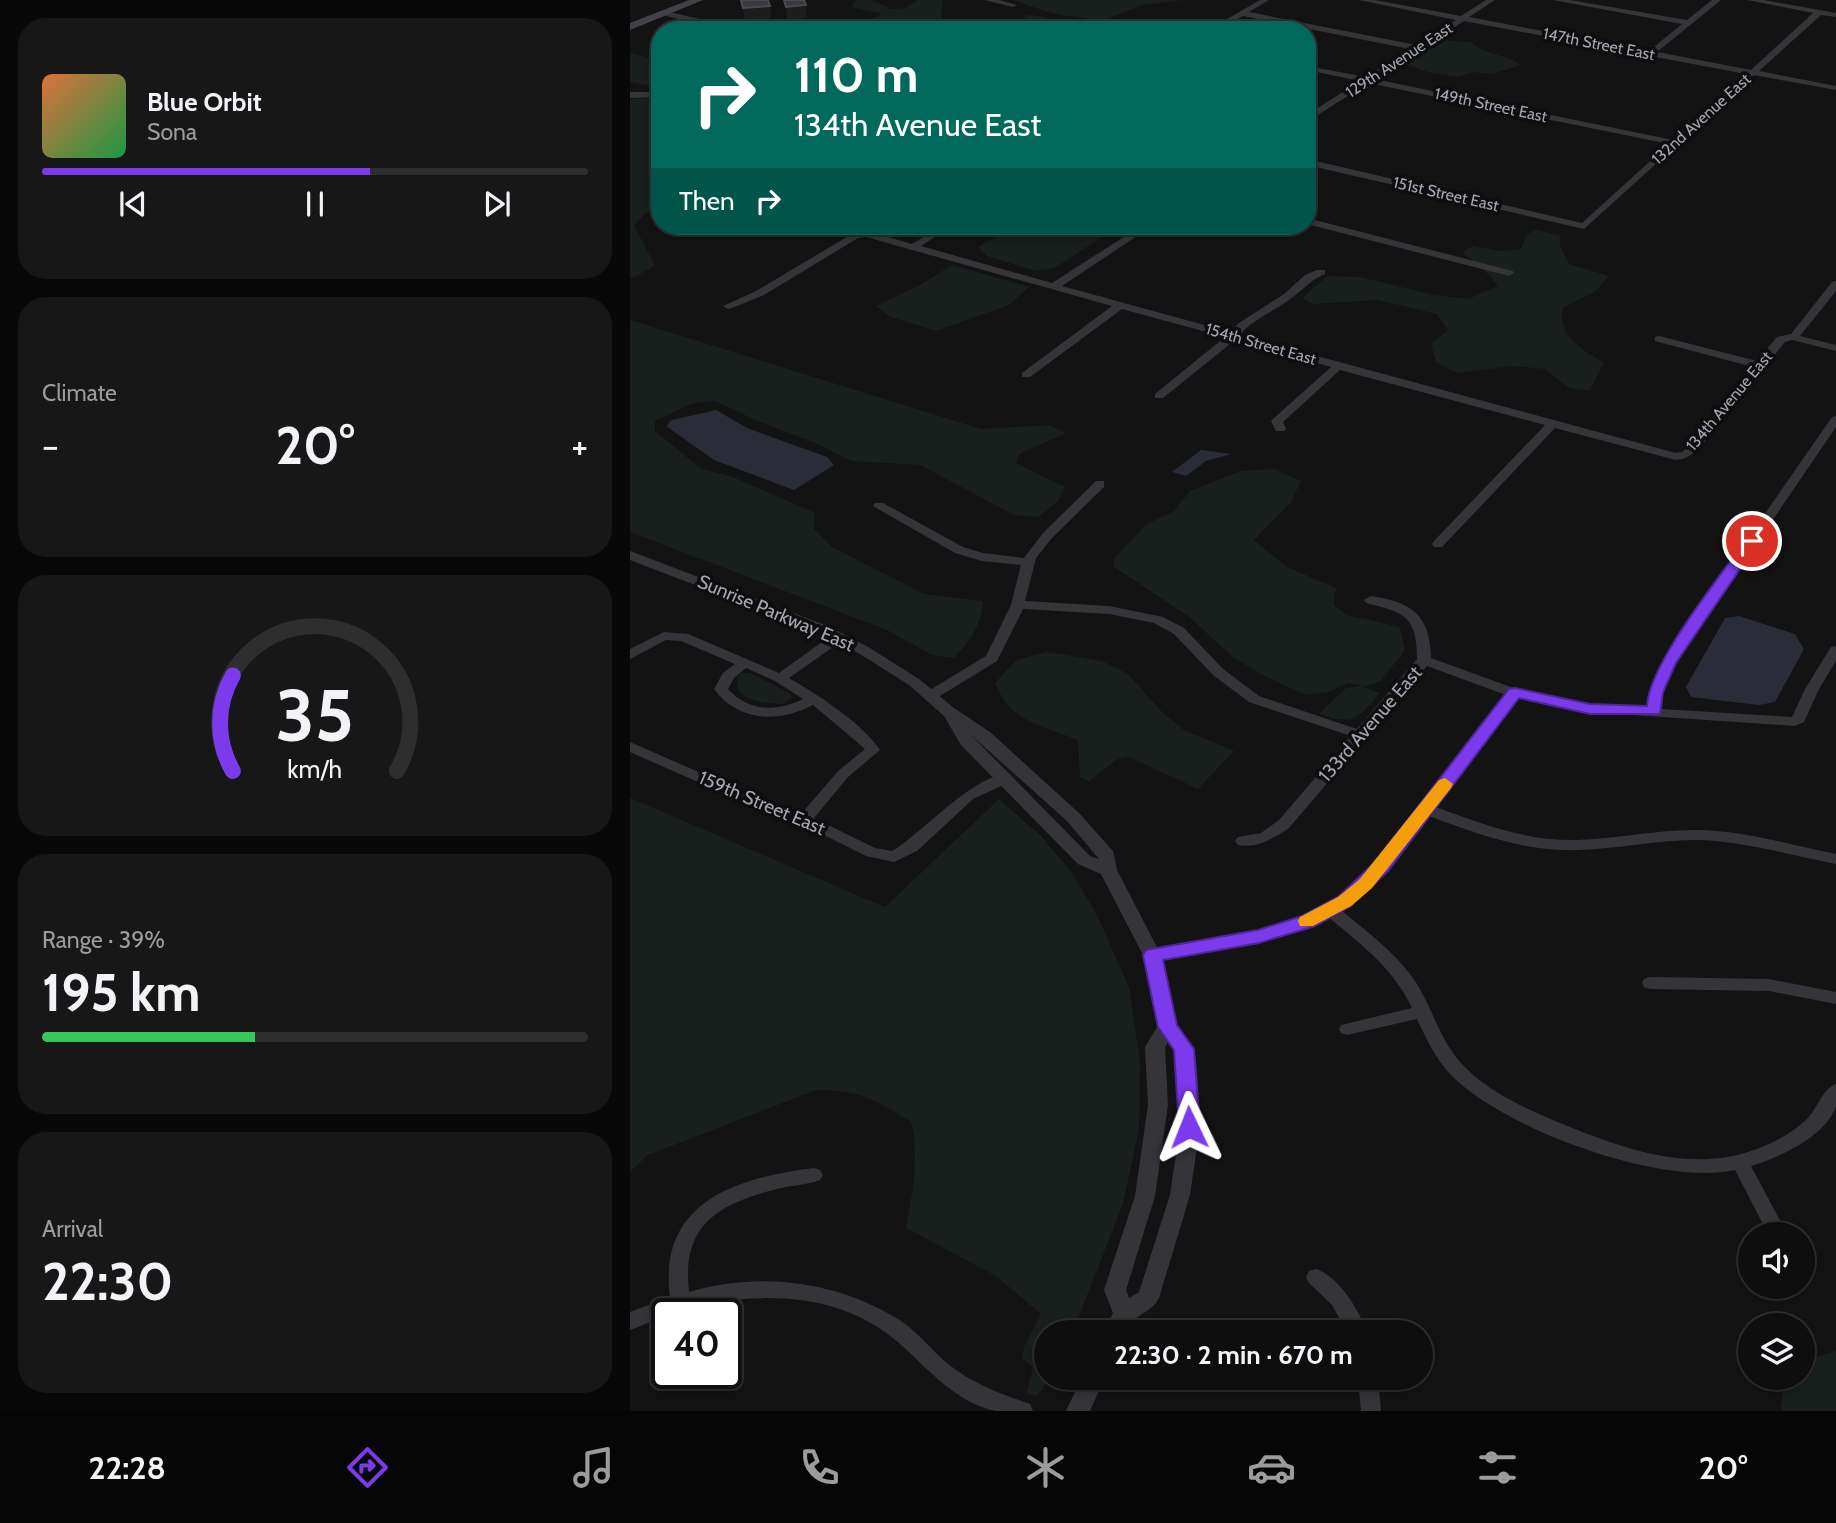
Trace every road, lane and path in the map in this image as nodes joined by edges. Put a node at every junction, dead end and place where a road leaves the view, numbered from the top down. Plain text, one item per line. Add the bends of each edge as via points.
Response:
1 (698, 0) edge
2 (988, 0) edge
3 (1265, 0) edge
4 (1363, 0) edge
5 (1491, 0) edge
6 (1557, 0) edge
7 (1717, 0) edge
8 (1751, 0) edge
9 (1013, 5) dead end
10 (1819, 12) junction
11 (666, 13) junction
12 (1241, 13) junction
13 (1836, 15) edge
14 (1462, 19) junction
15 (699, 21) edge
16 (1227, 21) edge
17 (1281, 21) edge
18 (1688, 23) junction
19 (630, 27) edge
20 (1316, 28) edge
21 (1418, 48) junction
22 (1650, 54) junction
23 (1316, 70) edge
24 (1752, 73) junction
25 (1368, 80) junction
26 (1836, 89) edge
27 (651, 94) edge
28 (630, 95) edge
29 (1316, 113) edge
30 (1675, 143) junction
31 (1316, 164) edge
32 (1316, 223) edge
33 (1584, 226) joint
34 (857, 235) edge
35 (884, 235) edge
36 (933, 235) edge
37 (1133, 235) edge
38 (915, 246) junction
39 (1321, 272) dead end
40 (1509, 273) dead end
41 (1836, 284) edge
42 (1056, 285) junction
43 (1120, 305) junction
44 (728, 306) dead end
45 (1231, 335) junction
46 (1794, 337) junction
47 (1658, 340) dead end
48 (1836, 348) edge
49 (1759, 365) junction
50 (1338, 366) junction
51 (1026, 374) dead end
52 (1159, 396) dead end
53 (1836, 419) edge
54 (1552, 424) junction
55 (1280, 429) dead end
56 (1676, 457) joint
57 (1100, 485) dead end
58 (879, 506) dead end
59 (1438, 544) dead end
60 (630, 555) edge
61 (1029, 562) junction
62 (1371, 600) dead end
63 (1018, 605) junction
64 (838, 637) junction
65 (1836, 650) edge
66 (630, 655) edge
67 (1424, 660) junction
68 (744, 663) junction
69 (780, 678) junction
70 (1515, 693) junction
71 (930, 696) junction
72 (814, 699) junction
73 (1655, 711) junction
74 (948, 712) junction
75 (1358, 734) junction
76 (630, 747) edge
77 (1005, 779) junction
78 (1426, 809) junction
79 (804, 818) junction
80 (1243, 841) dead end
81 (1836, 859) edge
82 (1108, 870) junction
83 (1330, 910) junction
84 (1152, 955) junction
85 (1650, 983) dead end
86 (1836, 999) edge
87 (1420, 1012) junction
88 (1167, 1027) junction
89 (1348, 1029) dead end
90 (1836, 1091) edge
91 (1740, 1161) junction
92 (814, 1175) dead end
93 (1772, 1222) edge
94 (1316, 1277) dead end
95 (680, 1298) edge
96 (698, 1298) edge
97 (651, 1312) edge
98 (1120, 1320) edge
99 (1122, 1320) edge
100 (1351, 1320) edge
101 (630, 1321) edge
102 (1088, 1390) edge
103 (1369, 1390) edge
104 (1023, 1411) edge
105 (1077, 1411) edge
106 (1371, 1411) edge

1 - 11 main road
2 - 9 street
3 - 12 street
4 - 14 street, 147th Street East
5 - 14 street, 129th Avenue East
6 - 18 street
7 - 18 street
8 - 10 street
10 - 13 street
10 - 24 street, 132nd Avenue East
11 - 15 street
11 - 19 main road
12 - 16 street
12 - 17 street
14 - 21 street, 129th Avenue East
14 - 22 street, 147th Street East
18 - 22 street
20 - 21 street
21 - 25 street, 129th Avenue East
22 - 24 street, 147th Street East
23 - 25 street, 149th Street East
24 - 26 street, 147th Street East
24 - 30 street, 132nd Avenue East
25 - 29 street, 129th Avenue East
25 - 30 street, 149th Street East
27 - 28 street
30 - 33 street, 132nd Avenue East
31 - 33 street, 151st Street East
32 - 40 street
34 - 44 street via 760,293
35 - 38 street, 154th Street East
36 - 38 street
37 - 42 street
38 - 42 street, 154th Street East
39 - 45 street
41 - 46 street, 134th Avenue East
42 - 43 street, 154th Street East
43 - 45 street, 154th Street East
43 - 51 street
45 - 50 street, 154th Street East
45 - 52 street
46 - 48 street
46 - 49 street, 134th Avenue East via 1781,339
47 - 49 street
49 - 56 street, 134th Avenue East via 1697,444
50 - 54 street, 154th Street East
50 - 55 street via 1277,421
53 - 73 street via 1668,663 1656,692
54 - 56 street, 154th Street East
54 - 59 street
57 - 61 street via 1047,536
58 - 61 street via 959,550
60 - 64 street, Sunrise Parkway East
61 - 63 street
62 - 67 street, 133rd Avenue East via 1398,606 1415,617 1425,641
63 - 71 street via 992,658
63 - 75 street via 1109,610 1158,621 1179,631 1217,673 1254,699
64 - 69 street
64 - 71 street, Sunrise Parkway East via 890,666
65 - 73 street via 1795,722
66 - 68 street via 667,635 683,637
67 - 70 street
67 - 75 street, 133rd Avenue East
68 - 69 street
68 - 72 street via 721,689 739,705 770,714 795,710
69 - 72 street
70 - 73 street via 1590,709
70 - 78 street
71 - 74 street, Sunrise Parkway East
72 - 79 street via 873,750
74 - 77 street, Sunrise Parkway East via 967,741
74 - 82 street, Sunrise Parkway East via 984,736 1073,817 1107,855
75 - 80 street, 133rd Avenue East via 1284,824 1265,837
76 - 79 street, 159th Street East
77 - 79 street, 159th Street East via 968,796 912,847 894,857 871,852
77 - 82 street, Sunrise Parkway East via 1084,860
78 - 81 street via 1507,838 1559,845 1659,834 1703,835
78 - 83 street via 1366,884
82 - 84 street, Sunrise Parkway East
83 - 84 street via 1259,936
83 - 87 street via 1392,964
84 - 88 street
85 - 86 street via 1769,985
87 - 89 street
87 - 91 street via 1456,1069 1497,1102 1639,1160 1710,1167
88 - 98 street via 1155,1046 1158,1105 1149,1175 1115,1290
88 - 99 street via 1184,1049 1189,1127 1180,1195 1148,1298
90 - 91 street via 1818,1120 1796,1138 1769,1153
91 - 93 street
92 - 95 street via 786,1178 743,1193 700,1219 685,1235 676,1273
94 - 100 street via 1339,1299
96 - 104 street via 771,1290 826,1295 852,1303 897,1329 946,1375 972,1392
97 - 101 street
102 - 105 street
103 - 106 street

